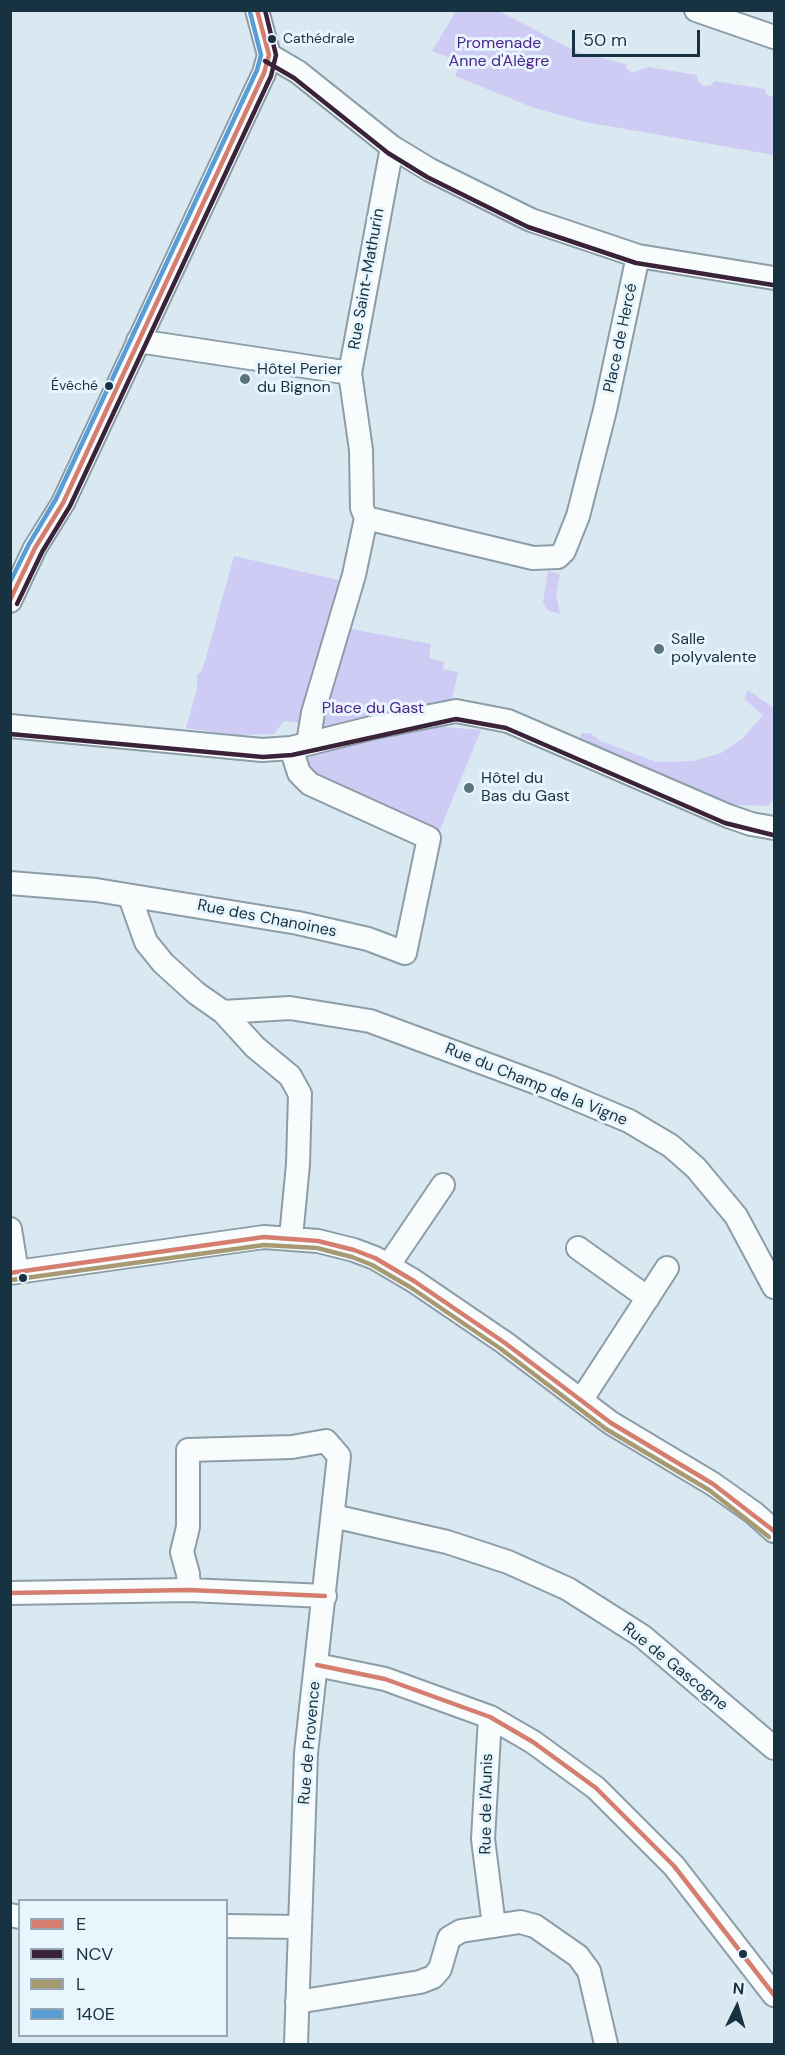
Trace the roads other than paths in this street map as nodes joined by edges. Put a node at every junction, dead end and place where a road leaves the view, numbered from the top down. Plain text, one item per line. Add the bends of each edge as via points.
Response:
1 (257, 10) edge
2 (696, 10) edge
3 (774, 37) edge
4 (269, 55) junction
5 (392, 147) junction
6 (638, 256) junction
7 (774, 278) edge
8 (138, 341) junction
9 (350, 373) junction
10 (366, 518) junction
11 (10, 601) edge
12 (10, 726) edge
13 (300, 746) junction
14 (774, 828) edge
15 (10, 883) edge
16 (130, 897) junction
17 (223, 1012) junction
18 (443, 1185) dead end
19 (10, 1228) edge
20 (291, 1237) junction
21 (578, 1248) dead end
22 (388, 1266) junction
23 (667, 1268) dead end
24 (14, 1272) edge
25 (774, 1287) edge
26 (648, 1298) junction
27 (582, 1399) junction
28 (333, 1516) junction
29 (774, 1531) edge
30 (189, 1590) junction
31 (10, 1593) edge
32 (325, 1596) junction
33 (317, 1665) junction
34 (490, 1717) junction
35 (774, 1748) edge
36 (228, 1926) edge
37 (494, 1926) junction
38 (300, 1927) junction
39 (774, 1995) edge
40 (297, 2002) junction
41 (296, 2044) edge
42 (606, 2044) edge

1 - 4 street
2 - 3 street
4 - 5 street via 298,72
4 - 8 street
5 - 6 street via 531,220
5 - 9 street, Rue Saint-Mathurin
6 - 7 street
6 - 10 street, Place de Hercé via 590,473 578,516 558,557 533,558
8 - 9 street
8 - 11 street via 63,503 35,548
9 - 10 street, Rue Saint-Mathurin
10 - 13 street via 354,575
12 - 13 street via 262,750
13 - 14 street via 432,714 478,714 507,721 728,816
13 - 16 street, Rue des Chanoines via 299,773 310,784 429,838 405,953 368,939 298,923
15 - 16 street, Rue des Chanoines via 96,890
16 - 17 street via 146,942 196,993
17 - 20 street via 255,1047 290,1076 300,1094
17 - 25 street, Rue du Champ de la Vigne via 290,1008 370,1022 548,1087 628,1121 671,1146 696,1168 736,1216
18 - 22 street
19 - 24 street
20 - 22 street via 354,1250
20 - 24 street
21 - 26 street
22 - 27 street
23 - 26 street
26 - 27 street
27 - 29 street via 611,1423 713,1484
28 - 30 street, Rue de Provence via 339,1456 326,1441 292,1447 188,1450 188,1527 182,1552
28 - 32 street, Rue de Provence
28 - 35 street, Rue de Gascogne via 447,1542 568,1588 642,1636
30 - 31 street
30 - 32 street
32 - 33 street, Rue de Provence
33 - 34 street via 385,1679
33 - 38 street, Rue de Provence via 306,1753
34 - 37 street, Rue de l'Aunis via 483,1839
34 - 39 street via 533,1742 596,1788 674,1866
36 - 38 street
37 - 40 street via 461,1931 449,1938 440,1969 433,1977
37 - 42 street via 520,1922 535,1926 578,1956 589,1971
38 - 40 street, Rue de Provence
40 - 41 street, Rue de Provence

